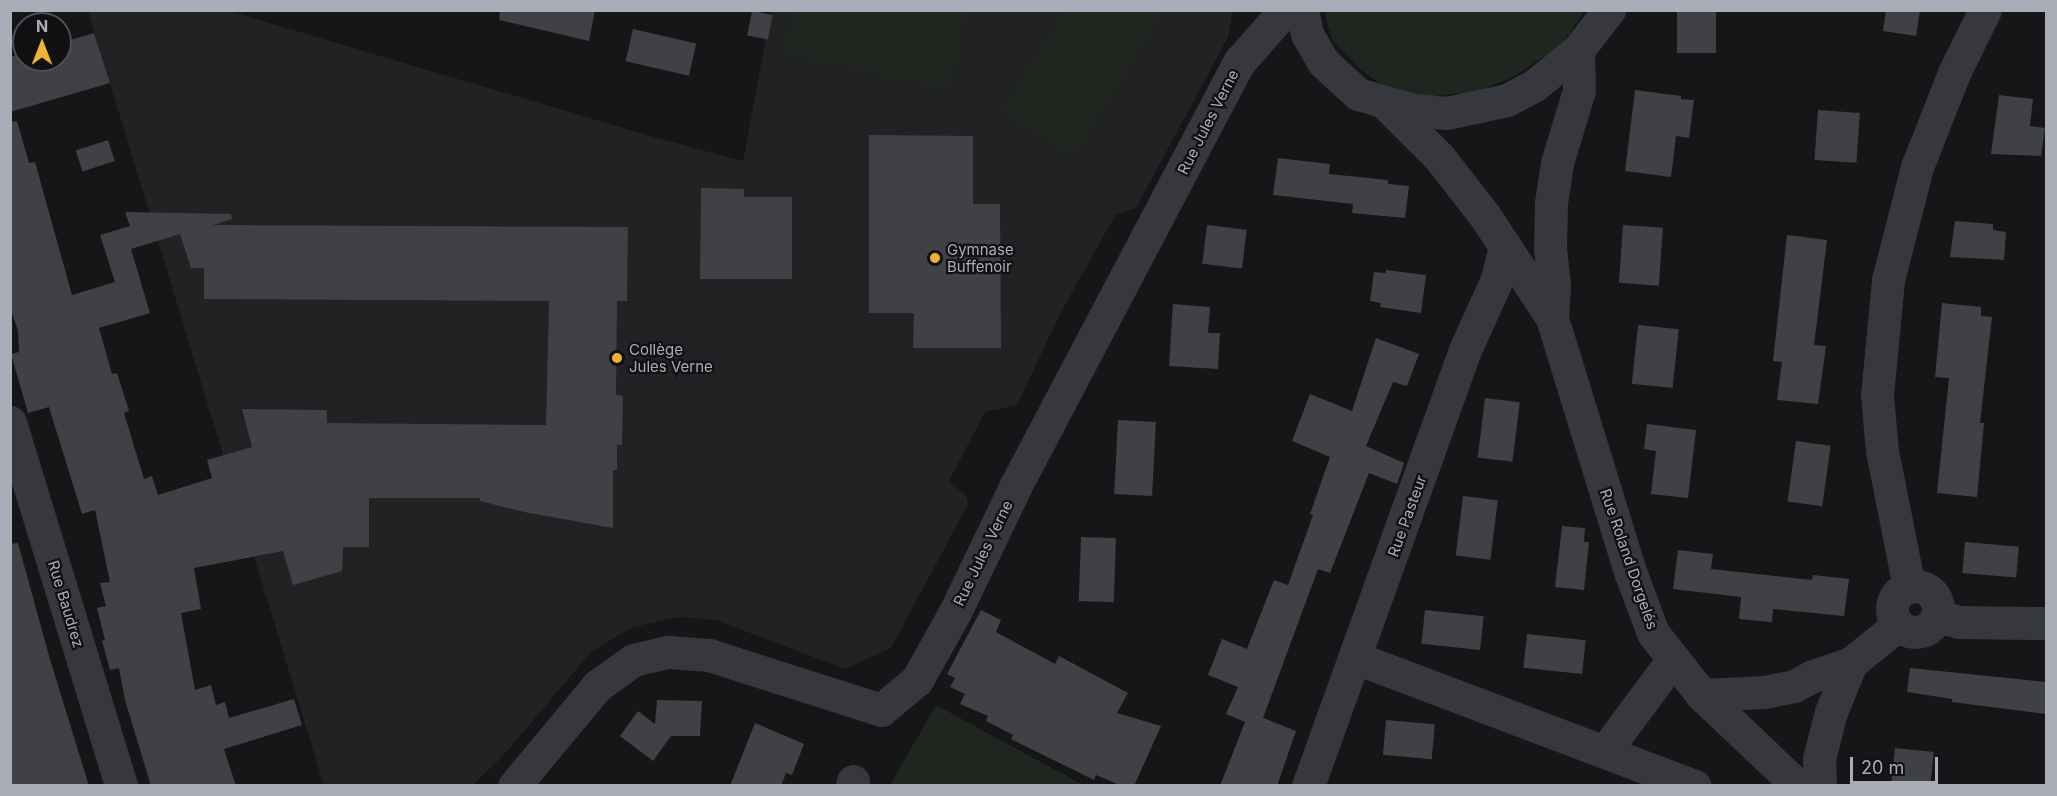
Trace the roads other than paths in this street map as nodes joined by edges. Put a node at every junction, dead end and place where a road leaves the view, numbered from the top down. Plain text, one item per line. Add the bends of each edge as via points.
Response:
1 (1285, 10) edge
2 (1302, 10) edge
3 (1985, 10) edge
4 (1609, 11) edge
5 (1578, 50) junction
6 (1387, 105) junction
7 (1505, 246) junction
8 (1552, 318) junction
9 (10, 422) edge
10 (1909, 587) junction
11 (1937, 616) junction
12 (2046, 623) edge
13 (1899, 625) junction
14 (1356, 658) junction
15 (1673, 659) junction
16 (1851, 663) junction
17 (1702, 695) junction
18 (1605, 751) junction
19 (121, 786) edge
20 (514, 786) edge
21 (1308, 786) edge
22 (1695, 786) edge
23 (1798, 786) edge
24 (1820, 786) edge

1 - 20 street, Rue Jules Verne via 1240,61 917,680 881,710 709,655 669,652 633,660 597,687
2 - 6 street via 1307,34 1323,63 1358,94
3 - 10 street via 1954,73 1917,167 1888,280 1877,395 1882,451
4 - 5 street
5 - 6 street via 1535,85 1506,100 1447,113
5 - 8 street, Rue Roland Dorgelés via 1579,90 1557,163 1551,203
6 - 7 street, Rue Roland Dorgelés via 1439,158
7 - 8 street, Rue Roland Dorgelés
7 - 14 street, Rue Pasteur via 1497,279 1465,350
8 - 15 street, Rue Roland Dorgelés via 1642,605 1653,633
9 - 19 street, Rue Baudrez
10 - 11 street via 1929,591 1937,602
10 - 13 street via 1893,603
11 - 12 street via 1959,622
11 - 13 street via 1921,631 1912,632
13 - 16 street
14 - 18 street
14 - 21 street, Rue Pasteur
15 - 17 street, Rue Roland Dorgelés
15 - 18 street
16 - 17 street via 1784,688
16 - 24 street via 1826,731
17 - 23 street, Rue Roland Dorgelés
18 - 22 street

